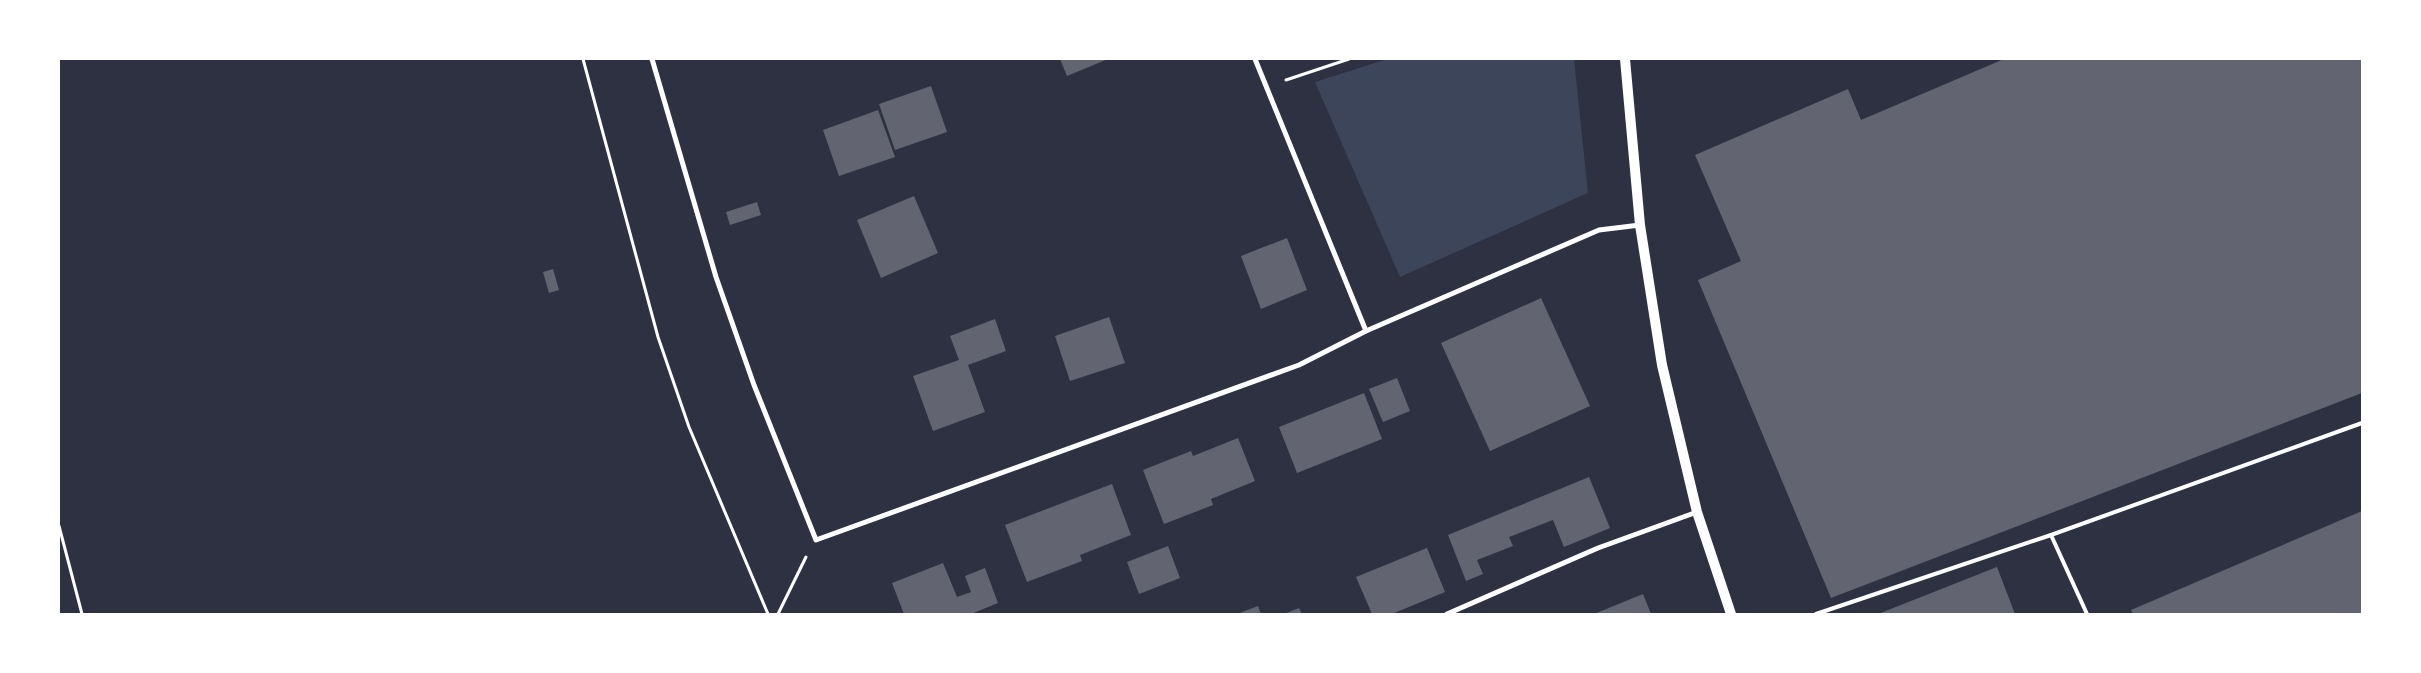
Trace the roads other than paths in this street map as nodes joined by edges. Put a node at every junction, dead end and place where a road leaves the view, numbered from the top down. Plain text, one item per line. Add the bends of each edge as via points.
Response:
1 (652, 59) edge
2 (1255, 59) edge
3 (1625, 59) edge
4 (1640, 225) junction
5 (1366, 331) junction
6 (2362, 423) edge
7 (1697, 512) junction
8 (2051, 535) junction
9 (1447, 614) edge
10 (1731, 614) edge
11 (1816, 614) edge
12 (2087, 614) edge

1 - 5 street via 716,277 754,384 816,540 1299,365
2 - 5 street
3 - 4 main road
4 - 5 street via 1599,230
4 - 7 main road via 1662,365
6 - 8 lane
7 - 9 street via 1598,548
7 - 10 main road
8 - 11 lane
8 - 12 lane

